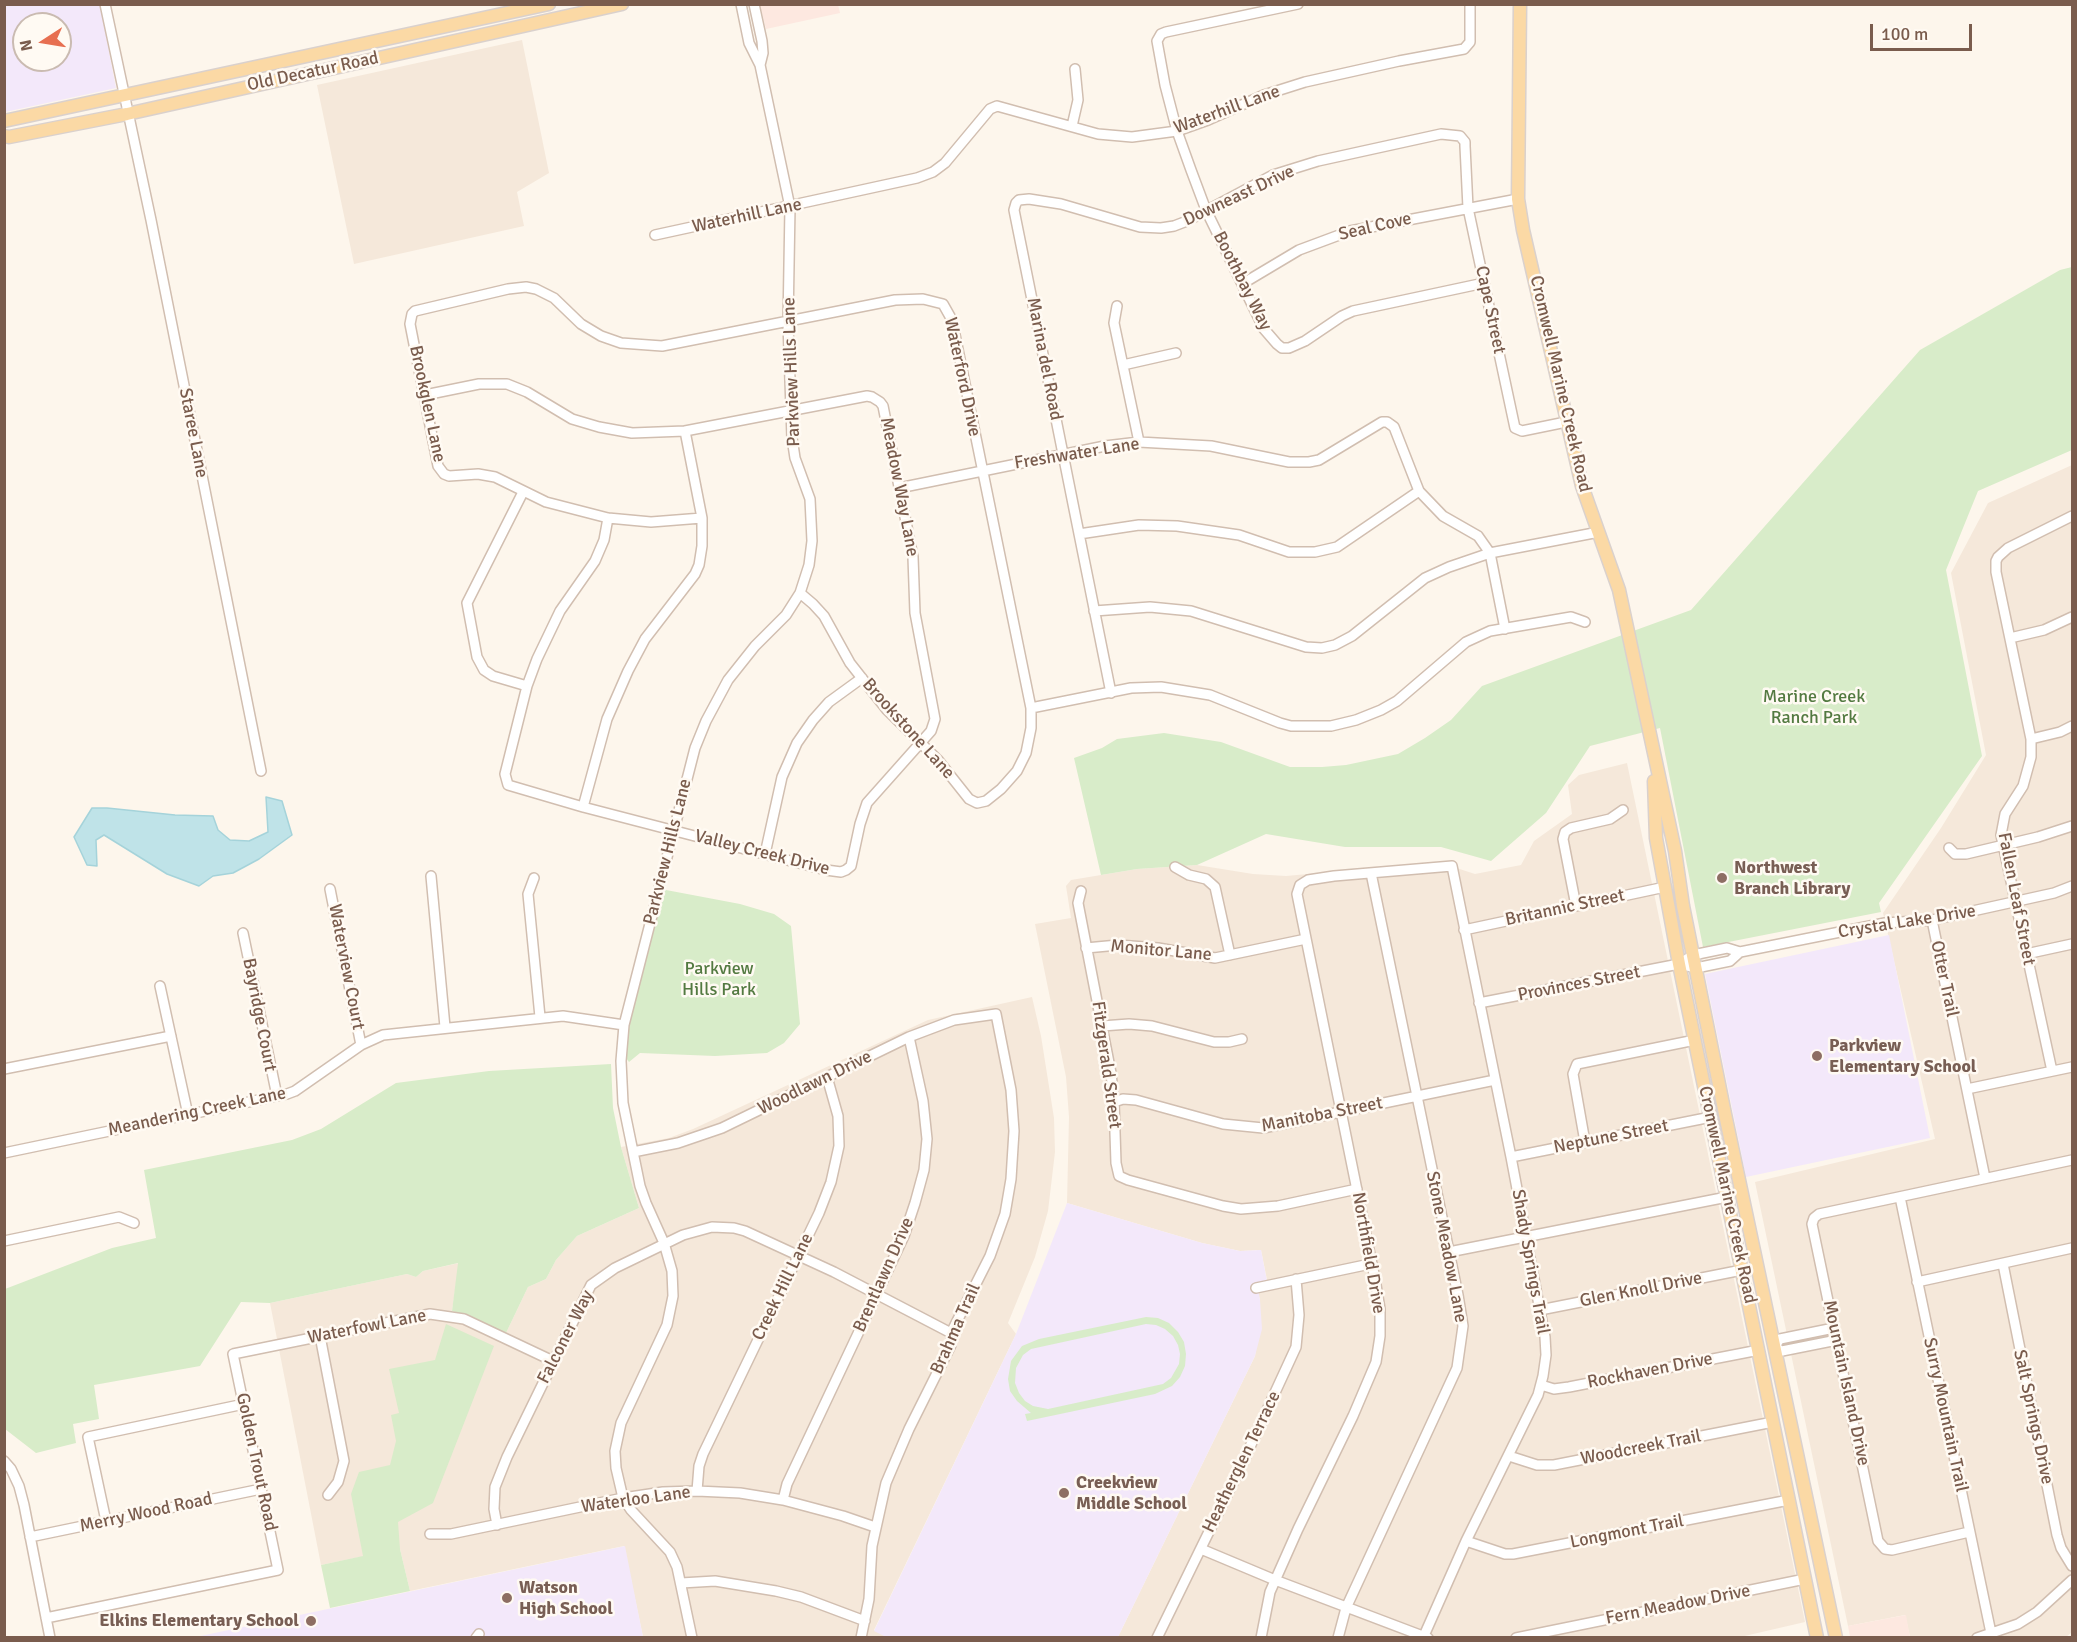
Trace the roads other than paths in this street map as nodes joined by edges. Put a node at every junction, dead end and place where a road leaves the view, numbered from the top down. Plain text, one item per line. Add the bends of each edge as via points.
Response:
1 (105, 4) edge
2 (549, 4) edge
3 (622, 4) edge
4 (741, 4) edge
5 (754, 4) edge
6 (1298, 4) edge
7 (1470, 4) edge
8 (1520, 4) edge
9 (760, 65) junction
10 (1076, 69) dead end
11 (228, 74) junction
12 (231, 90) junction
13 (123, 96) junction
14 (127, 114) junction
15 (4, 122) edge
16 (1072, 126) junction
17 (1177, 131) junction
18 (4, 136) edge
19 (1463, 139) joint
20 (1518, 199) junction
21 (1016, 203) joint
22 (790, 207) junction
23 (1468, 207) junction
24 (1206, 210) junction
25 (655, 235) dead end
26 (1484, 282) junction
27 (1242, 284) junction
28 (1117, 306) dead end
29 (411, 317) joint
30 (788, 323) junction
31 (1176, 353) dead end
32 (1123, 365) junction
33 (425, 395) junction
34 (791, 411) junction
35 (1566, 422) junction
36 (685, 431) junction
37 (1139, 442) junction
38 (1063, 454) junction
39 (982, 470) junction
40 (899, 488) junction
41 (1419, 491) junction
42 (523, 492) junction
43 (2073, 516) edge
44 (609, 518) junction
45 (702, 518) junction
46 (1599, 532) junction
47 (1079, 534) junction
48 (1490, 553) junction
49 (800, 593) junction
50 (1094, 611) junction
51 (2073, 616) edge
52 (1585, 622) dead end
53 (1505, 629) junction
54 (2010, 638) junction
55 (862, 678) junction
56 (527, 686) junction
57 (1111, 693) junction
58 (1031, 708) junction
59 (2073, 726) edge
60 (2031, 739) junction
61 (921, 743) junction
62 (1653, 751) junction
63 (261, 771) dead end
64 (977, 803) joint
65 (583, 807) junction
66 (1623, 810) dead end
67 (2073, 826) edge
68 (673, 831) junction
69 (2003, 844) junction
70 (1949, 848) dead end
71 (765, 854) junction
72 (1175, 867) dead end
73 (846, 870) joint
74 (1371, 873) junction
75 (431, 876) dead end
76 (534, 878) dead end
77 (2073, 886) edge
78 (1665, 887) junction
79 (330, 890) dead end
80 (1081, 891) dead end
81 (2015, 902) junction
82 (1576, 906) junction
83 (1932, 920) junction
84 (1464, 930) junction
85 (243, 933) dead end
86 (1306, 939) junction
87 (2073, 944) edge
88 (1086, 948) junction
89 (1740, 952) junction
90 (2026, 954) junction
91 (1230, 955) junction
92 (1693, 955) junction
93 (1679, 964) junction
94 (1696, 968) junction
95 (160, 986) dead end
96 (1479, 1003) junction
97 (996, 1014) joint
98 (540, 1017) junction
99 (624, 1024) junction
100 (1102, 1026) junction
101 (445, 1027) junction
102 (171, 1036) junction
103 (909, 1037) junction
104 (1242, 1040) dead end
105 (1695, 1040) junction
106 (362, 1045) junction
107 (2073, 1067) edge
108 (4, 1069) edge
109 (2052, 1071) junction
110 (827, 1077) junction
111 (1495, 1080) junction
112 (1967, 1089) junction
113 (277, 1096) junction
114 (1416, 1096) junction
115 (1114, 1102) junction
116 (1342, 1112) junction
117 (1725, 1114) junction
118 (188, 1116) junction
119 (1711, 1117) junction
120 (1585, 1142) junction
121 (633, 1152) junction
122 (4, 1154) edge
123 (1511, 1157) junction
124 (2073, 1160) edge
125 (1985, 1178) junction
126 (1357, 1189) junction
127 (1727, 1197) junction
128 (1900, 1197) junction
129 (134, 1223) dead end
130 (1526, 1236) junction
131 (4, 1241) edge
132 (664, 1243) junction
133 (2073, 1248) edge
134 (1449, 1252) junction
135 (798, 1255) junction
136 (1370, 1264) junction
137 (2003, 1264) junction
138 (1742, 1270) junction
139 (1296, 1280) junction
140 (1917, 1282) junction
141 (1257, 1288) dead end
142 (875, 1294) junction
143 (1540, 1310) junction
144 (1834, 1328) junction
145 (951, 1334) junction
146 (320, 1336) junction
147 (1837, 1340) junction
148 (1774, 1347) junction
149 (1759, 1350) junction
150 (233, 1354) joint
151 (553, 1361) junction
152 (1541, 1385) junction
153 (244, 1404) junction
154 (1773, 1422) junction
155 (1509, 1456) junction
156 (4, 1461) edge
157 (261, 1489) junction
158 (697, 1491) junction
159 (328, 1495) dead end
160 (623, 1498) junction
161 (783, 1500) junction
162 (1789, 1500) junction
163 (106, 1521) junction
164 (496, 1525) junction
165 (875, 1527) junction
166 (1969, 1533) junction
167 (430, 1534) dead end
168 (30, 1537) junction
169 (1466, 1541) junction
170 (1201, 1549) junction
171 (1817, 1551) junction
172 (2073, 1566) edge
173 (1805, 1579) junction
174 (2073, 1580) edge
175 (1275, 1581) junction
176 (681, 1583) junction
177 (1346, 1608) junction
178 (46, 1618) junction
179 (865, 1621) junction
180 (1991, 1634) junction
181 (1817, 1635) edge
182 (1425, 1637) edge
183 (50, 1638) edge
184 (692, 1638) edge
185 (861, 1638) edge
186 (1157, 1638) edge
187 (1261, 1638) edge
188 (1338, 1638) edge
189 (1516, 1638) edge
190 (1836, 1638) edge
191 (1977, 1638) edge

1 - 13 street, Staree Lane
2 - 11 main road, Old Decatur Road
3 - 12 main road, Old Decatur Road
4 - 9 street, Parkview Hills Lane via 749,43
5 - 9 street, Parkview Hills Lane via 762,41
6 - 17 street, Boothbay Way via 1161,34 1157,45
7 - 17 street, Waterhill Lane via 1470,42 1464,49 1305,82
8 - 20 main road, Cromwell Marine Creek Road
9 - 22 street, Parkview Hills Lane
10 - 16 street via 1078,100
11 - 12 main road
11 - 13 main road, Old Decatur Road
12 - 14 main road, Old Decatur Road
13 - 14 street, Staree Lane
13 - 15 main road, Old Decatur Road
14 - 18 main road, Old Decatur Road
14 - 63 street, Staree Lane
16 - 17 street, Waterhill Lane via 1098,134 1132,137
16 - 22 street, Waterhill Lane via 997,106 933,172
17 - 24 street, Boothbay Way
19 - 23 street, Cape Street
19 - 24 street, Downeast Drive via 1441,134 1318,160 1273,175
20 - 23 street, Seal Cove
20 - 35 main road, Cromwell Marine Creek Road
21 - 24 street, Downeast Drive via 1029,199 1061,204 1149,229 1174,226
21 - 38 street, Marina del Road via 1014,210
22 - 25 street, Waterhill Lane
22 - 30 street, Parkview Hills Lane
23 - 26 street, Cape Street
23 - 27 street, Seal Cove via 1325,239
24 - 27 street, Boothbay Way
26 - 27 street, Boothbay Way via 1353,311 1297,346 1282,348 1264,329
26 - 35 street, Cape Street via 1515,428 1522,431
28 - 32 street via 1114,323
29 - 30 street, Waterford Drive via 415,311 526,287 554,298 581,324 601,336 638,346 672,345
29 - 33 street, Brookglen Lane
30 - 34 street, Parkview Hills Lane
30 - 39 street, Waterford Drive via 913,298 943,304 952,320
31 - 32 street
32 - 37 street
33 - 36 street, Meadow Way Lane via 499,382 527,392 572,419 599,427 632,433
33 - 42 street, Brookglen Lane via 441,471 449,476 495,477
34 - 36 street, Meadow Way Lane
34 - 40 street, Meadow Way Lane via 867,396 876,399 883,406
34 - 49 street, Parkview Hills Lane via 795,458 810,499 812,519 809,565
35 - 46 main road, Cromwell Marine Creek Road via 1582,486
36 - 45 street
37 - 38 street, Freshwater Lane
37 - 41 street, Freshwater Lane via 1211,446 1289,462 1309,462 1387,422 1394,427
38 - 39 street, Freshwater Lane
38 - 47 street, Marina del Road
39 - 40 street, Freshwater Lane
39 - 58 street, Waterford Drive
40 - 61 street, Meadow Way Lane via 913,557 916,623 935,719 932,731
41 - 47 street via 1336,547 1316,552 1289,552 1239,535 1177,526 1139,525
41 - 48 street via 1443,516 1478,536
42 - 44 street, Brookglen Lane
42 - 56 street via 467,603 477,657 484,669 493,676
43 - 54 street, Fallen Leaf Street via 1998,556 1996,572
44 - 45 street, Brookglen Lane via 651,522
44 - 56 street via 595,561 560,611
45 - 65 street via 699,565 632,663 608,719
46 - 48 street
46 - 62 main road, Cromwell Marine Creek Road via 1620,595
47 - 50 street, Marina del Road
48 - 50 street via 1425,578 1352,636 1322,648 1306,648 1191,611 1150,607
48 - 53 street
49 - 55 street, Brookstone Lane via 824,616
49 - 68 street, Parkview Hills Lane via 786,615 742,662 717,700 695,748
50 - 57 street, Marina del Road
51 - 54 street via 2044,630
52 - 53 street via 1571,617
53 - 57 street via 1466,642 1381,710 1331,726 1291,726 1210,695 1179,689 1151,686
54 - 60 street, Fallen Leaf Street
55 - 61 street, Brookstone Lane
55 - 71 street via 829,702 797,743 782,777
56 - 65 street, Valley Creek Drive via 504,774 506,781 510,787
57 - 58 street
58 - 64 street, Waterford Drive via 1029,741 1017,771 993,796
59 - 60 street
60 - 69 street, Fallen Leaf Street via 2029,771 2004,814
61 - 64 street, Brookstone Lane via 969,799
61 - 73 street, Meadow Way Lane via 867,803 851,866
62 - 78 main road, Cromwell Marine Creek Road via 1656,838
62 - 92 main road, Cromwell Marine Creek Road
65 - 68 street, Valley Creek Drive
66 - 82 street via 1610,819 1565,832
67 - 69 street
68 - 71 street, Valley Creek Drive
68 - 99 street, Parkview Hills Lane
69 - 70 street via 1966,854 1955,854
69 - 81 street, Fallen Leaf Street
71 - 73 street, Valley Creek Drive via 826,870
72 - 91 street via 1206,879 1215,887
74 - 84 street, Shady Springs Trail via 1452,866
74 - 86 street, Northfield Drive via 1308,880 1300,885 1297,894
74 - 114 street, Stone Meadow Lane
75 - 101 street
76 - 98 street via 528,894
77 - 81 street, Crystal Lake Drive
78 - 82 street, Britannic Street
78 - 93 main road, Cromwell Marine Creek Road
79 - 106 street, Waterview Court
80 - 88 street, Fitzgerald Street via 1078,903
81 - 83 street, Crystal Lake Drive
81 - 90 street, Fallen Leaf Street
82 - 84 street, Britannic Street
83 - 89 street, Crystal Lake Drive via 1885,923
83 - 112 street, Otter Trail
84 - 96 street, Shady Springs Trail
85 - 113 street, Bayridge Court
86 - 91 street, Monitor Lane
86 - 116 street, Northfield Drive
87 - 90 street
88 - 91 street, Monitor Lane via 1118,945 1215,958
88 - 100 street, Fitzgerald Street
89 - 92 street, Crystal Lake Drive via 1727,948
89 - 94 street, Crystal Lake Drive via 1730,961
90 - 109 street, Fallen Leaf Street
92 - 93 street, Crystal Lake Drive
92 - 94 main road, Cromwell Marine Creek Road
93 - 94 street, Crystal Lake Drive
93 - 96 street, Provinces Street
93 - 105 main road, Cromwell Marine Creek Road
94 - 117 main road, Cromwell Marine Creek Road
95 - 102 street
96 - 111 street, Shady Springs Trail
97 - 103 street, Woodlawn Drive via 954,1020
97 - 145 street, Brahma Trail via 1011,1090 1011,1179 1005,1214 990,1256
98 - 99 street, Meandering Creek Lane via 575,1016
98 - 101 street, Meandering Creek Lane
99 - 121 street, Parkview Hills Lane via 623,1103
100 - 104 street via 1152,1026 1214,1042
100 - 115 street, Fitzgerald Street
101 - 106 street, Meandering Creek Lane via 383,1035
102 - 108 street
102 - 118 street
103 - 110 street, Woodlawn Drive
103 - 142 street, Brentlawn Drive via 923,1101 927,1139 924,1170 904,1236
105 - 119 main road, Cromwell Marine Creek Road
105 - 120 street via 1577,1064 1573,1074
106 - 113 street, Meandering Creek Lane via 295,1091
107 - 109 street
109 - 112 street
110 - 121 street, Woodlawn Drive via 722,1128 678,1143
110 - 135 street, Creek Hill Lane via 838,1116 839,1146 831,1182
111 - 114 street, Manitoba Street
111 - 123 street, Shady Springs Trail
112 - 125 street, Otter Trail
113 - 118 street, Meandering Creek Lane
114 - 116 street, Manitoba Street
114 - 134 street, Stone Meadow Lane
115 - 116 street, Manitoba Street via 1136,1100 1223,1124 1253,1128
115 - 126 street, Fitzgerald Street via 1116,1168 1122,1178 1241,1209 1278,1206
116 - 126 street, Northfield Drive
117 - 119 main road
117 - 148 main road, Cromwell Marine Creek Road
118 - 122 street, Meandering Creek Lane
119 - 120 street, Neptune Street
119 - 127 main road, Cromwell Marine Creek Road
120 - 123 street, Neptune Street
121 - 132 street, Parkview Hills Lane via 646,1203
123 - 130 street, Shady Springs Trail
124 - 125 street
125 - 128 street
126 - 136 street, Northfield Drive
127 - 130 street
127 - 138 main road, Cromwell Marine Creek Road
128 - 140 street, Surry Mountain Trail
128 - 144 street, Mountain Island Drive via 1814,1218 1812,1224
129 - 131 street via 119,1217
130 - 134 street
130 - 143 street, Shady Springs Trail
132 - 135 street, Falconer Way via 700,1229 734,1228
132 - 151 street, Falconer Way via 591,1285
132 - 160 street, Parkview Hills Lane via 672,1271 673,1296 668,1325 621,1423 615,1451
133 - 137 street
134 - 177 street, Stone Meadow Lane via 1463,1326 1457,1368
135 - 142 street, Falconer Way
135 - 158 street, Creek Hill Lane via 703,1454
136 - 139 street
136 - 175 street, Northfield Drive via 1380,1309 1376,1362
137 - 140 street
137 - 172 street, Salt Springs Drive via 2057,1535
138 - 143 street, Glen Knoll Drive
138 - 149 main road, Cromwell Marine Creek Road
139 - 141 street
139 - 170 street, Heatherglen Terrace via 1296,1347
140 - 166 street, Surry Mountain Trail
142 - 145 street, Falconer Way
142 - 161 street, Brentlawn Drive
143 - 152 street, Shady Springs Trail via 1546,1356
144 - 147 street, Mountain Island Drive
144 - 148 street via 1780,1339
145 - 165 street, Brahma Trail via 951,1345 886,1483
146 - 150 street, Waterfowl Lane
146 - 151 street, Waterfowl Lane via 430,1314 446,1315 464,1319
146 - 159 street via 344,1461 338,1482
147 - 148 street via 1782,1351
147 - 166 street, Mountain Island Drive via 1881,1546 1892,1550
148 - 149 main road
148 - 171 main road, Cromwell Marine Creek Road
149 - 152 street, Rockhaven Drive via 1569,1387 1554,1389
149 - 154 main road, Cromwell Marine Creek Road
150 - 153 street, Golden Trout Road
151 - 164 street, Falconer Way via 495,1487
152 - 155 street, Shady Springs Trail
153 - 157 street, Golden Trout Road
153 - 163 street via 88,1437
154 - 155 street, Woodcreek Trail via 1554,1465 1537,1465
154 - 162 main road, Cromwell Marine Creek Road
155 - 169 street, Shady Springs Trail
156 - 168 street via 19,1486
157 - 163 street, Merry Wood Road
157 - 178 street, Golden Trout Road via 278,1570
158 - 160 street, Waterloo Lane
158 - 161 street, Waterloo Lane
160 - 164 street, Waterloo Lane
160 - 176 street, Parkview Hills Lane via 637,1519 670,1552
161 - 165 street, Waterloo Lane
162 - 169 street, Longmont Trail via 1513,1554
162 - 173 main road, Cromwell Marine Creek Road
163 - 168 street, Merry Wood Road
164 - 167 street, Waterloo Lane
165 - 179 street, Brahma Trail
166 - 180 street, Surry Mountain Trail
168 - 178 street
169 - 182 street, Shady Springs Trail
170 - 175 street
170 - 186 street, Heatherglen Terrace
171 - 181 main road, Cromwell Marine Creek Road
171 - 190 main road, Cromwell Marine Creek Road
173 - 181 main road, Cromwell Marine Creek Road
173 - 189 street, Fern Meadow Drive
174 - 180 street via 2037,1612
175 - 177 street
175 - 187 street, Northfield Drive
176 - 179 street via 715,1581 776,1591
176 - 184 street, Parkview Hills Lane
177 - 182 street
177 - 188 street, Stone Meadow Lane
178 - 183 street
179 - 185 street, Brahma Trail
180 - 191 street

